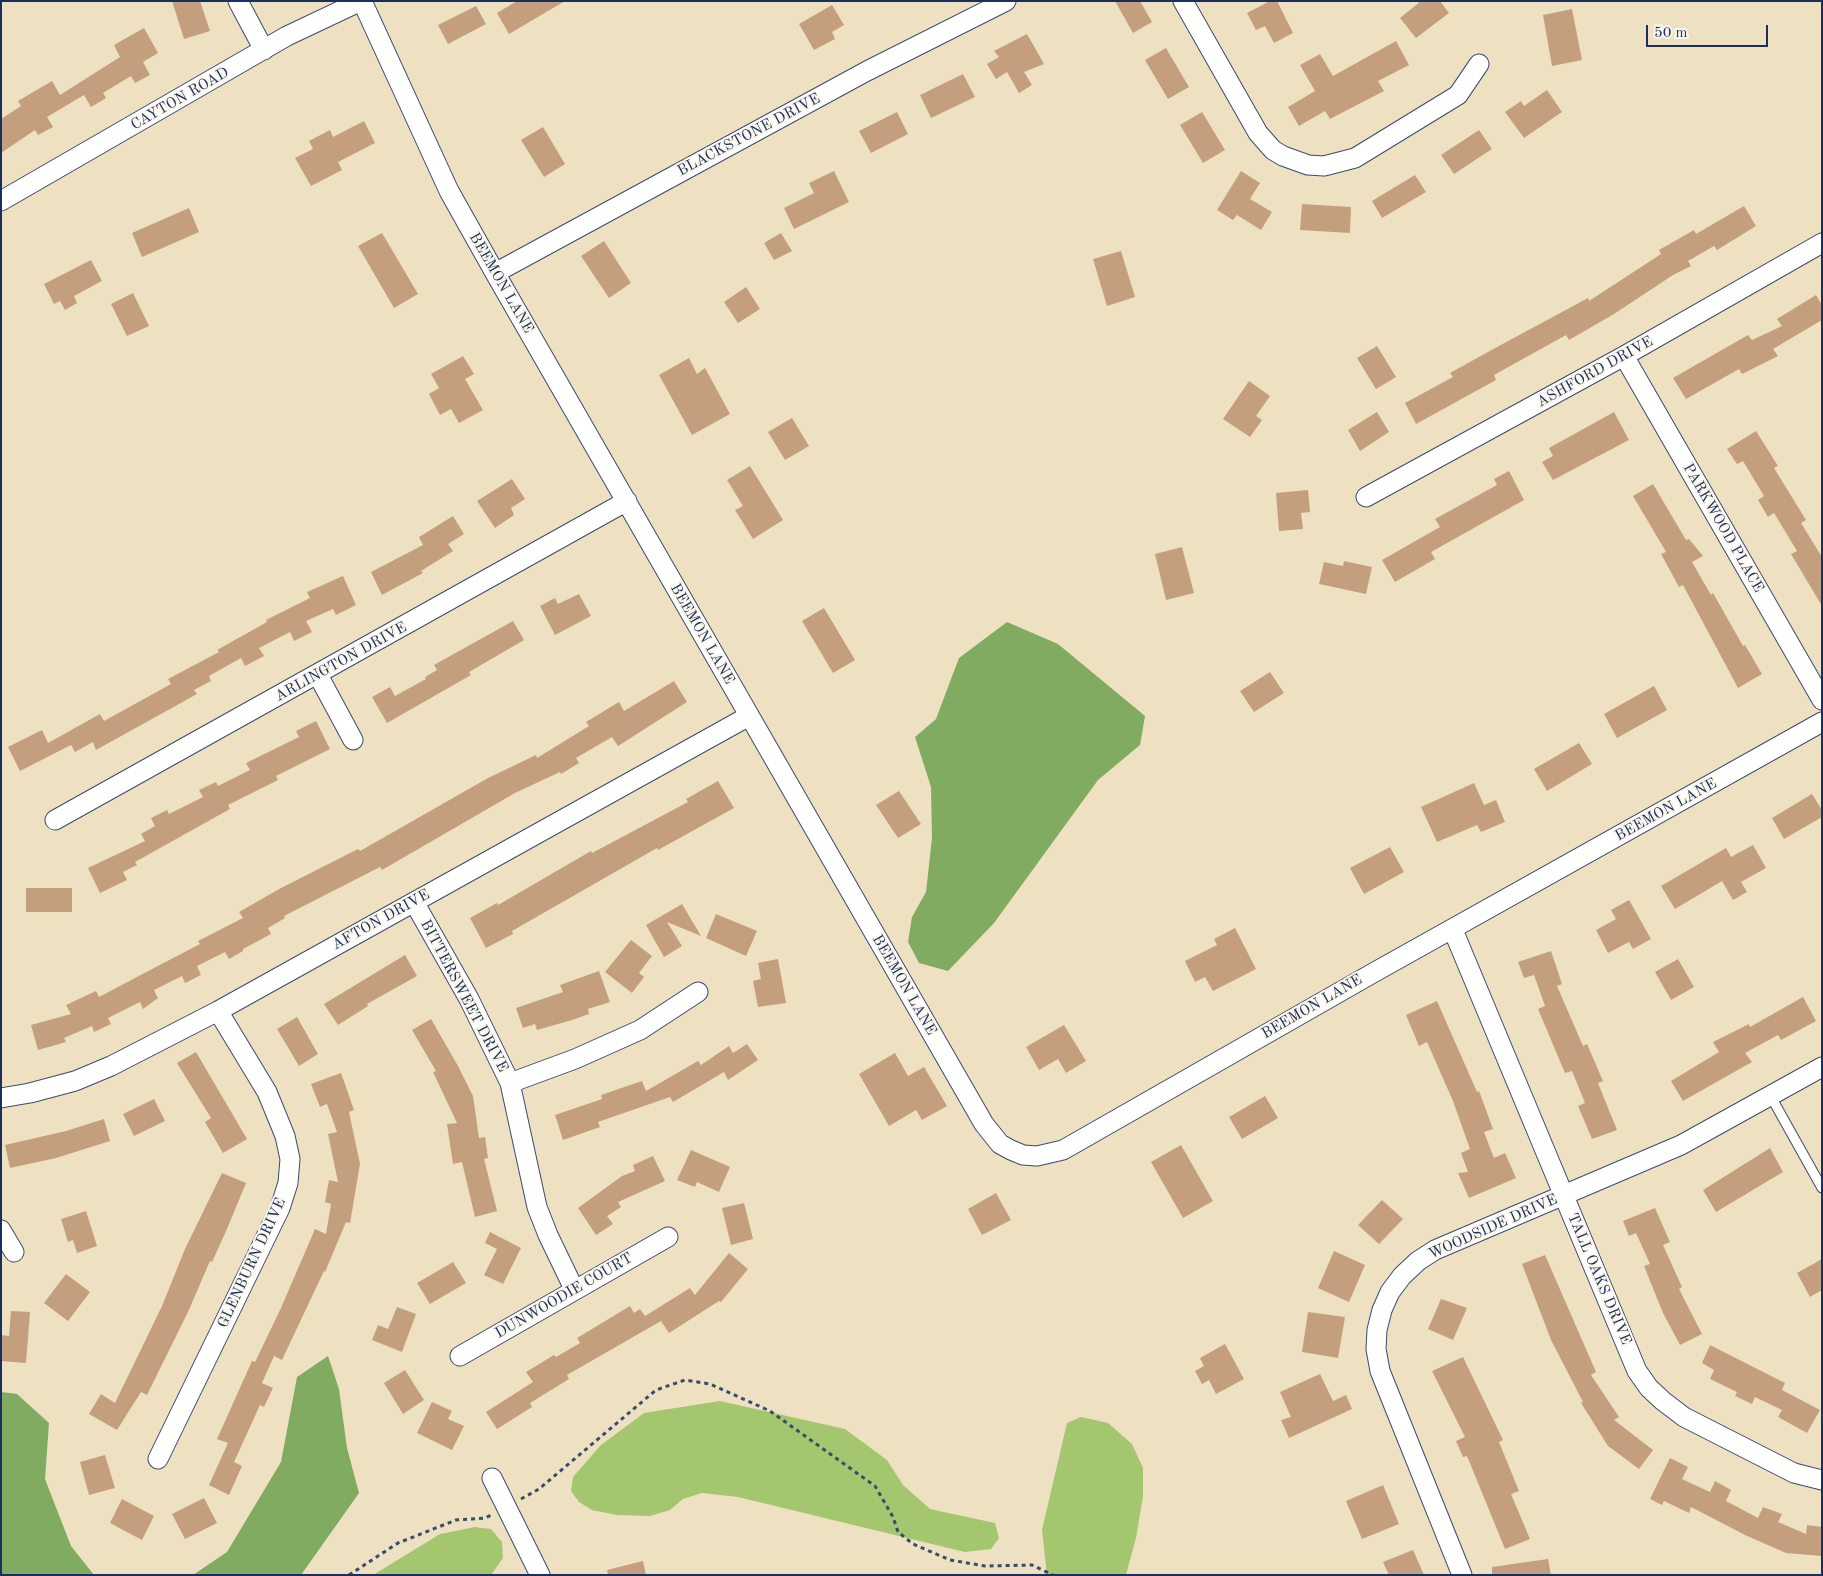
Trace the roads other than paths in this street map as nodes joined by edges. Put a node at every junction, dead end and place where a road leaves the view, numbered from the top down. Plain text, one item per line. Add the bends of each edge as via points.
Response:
1 (238, 1) edge
2 (361, 1) edge
3 (1006, 1) edge
4 (1183, 1) edge
5 (264, 50) junction
6 (1479, 64) dead end
7 (1, 201) edge
8 (1822, 243) edge
9 (494, 273) junction
10 (1624, 356) junction
11 (1366, 497) dead end
12 (627, 501) junction
13 (318, 675) junction
14 (1822, 700) edge
15 (749, 716) junction
16 (1822, 722) edge
17 (353, 740) dead end
18 (54, 820) dead end
19 (414, 902) junction
20 (1453, 930) junction
21 (698, 992) dead end
22 (218, 1011) junction
23 (1822, 1067) edge
24 (510, 1083) junction
25 (1770, 1095) junction
26 (1, 1098) edge
27 (1822, 1188) edge
28 (1564, 1196) junction
29 (1, 1230) edge
30 (668, 1237) dead end
31 (14, 1252) dead end
32 (574, 1289) junction
33 (460, 1356) dead end
34 (158, 1459) dead end
35 (492, 1478) dead end
36 (1822, 1480) edge
37 (540, 1575) edge
38 (1462, 1575) edge

1 - 5 street
2 - 5 street, CAYTON ROAD
2 - 9 street, BEEMON LANE via 449,191
3 - 9 street, BLACKSTONE DRIVE via 859,76
4 - 6 street via 1258,133 1273,150 1308,165 1324,166 1355,158 1458,95
5 - 7 street, CAYTON ROAD
8 - 10 street, ASHFORD DRIVE
9 - 12 street, BEEMON LANE
10 - 11 street, ASHFORD DRIVE
10 - 14 street, PARKWOOD PLACE
12 - 13 street, ARLINGTON DRIVE
12 - 15 street, BEEMON LANE
13 - 17 street
13 - 18 street, ARLINGTON DRIVE
15 - 19 street, AFTON DRIVE
15 - 20 street, BEEMON LANE via 984,1124 1000,1144 1023,1155 1050,1155 1063,1150
16 - 20 street, BEEMON LANE
19 - 22 street, AFTON DRIVE
19 - 24 street, BITTERSWEET DRIVE via 469,999
20 - 28 street, TALL OAKS DRIVE
21 - 24 street via 640,1030
22 - 26 street, AFTON DRIVE via 76,1081
22 - 34 street, GLENBURN DRIVE via 267,1092 285,1136 290,1158 288,1183 280,1208
23 - 25 street, WOODSIDE DRIVE
24 - 32 street, BITTERSWEET DRIVE via 537,1208
25 - 27 lane
25 - 28 street, WOODSIDE DRIVE via 1681,1146
28 - 36 street, TALL OAKS DRIVE via 1638,1371 1649,1388 1684,1417 1794,1473
28 - 38 street, WOODSIDE DRIVE via 1429,1254 1402,1276 1382,1310 1376,1349 1380,1371
29 - 31 street
30 - 32 street, DUNWOODIE COURT
32 - 33 street, DUNWOODIE COURT
35 - 37 street

